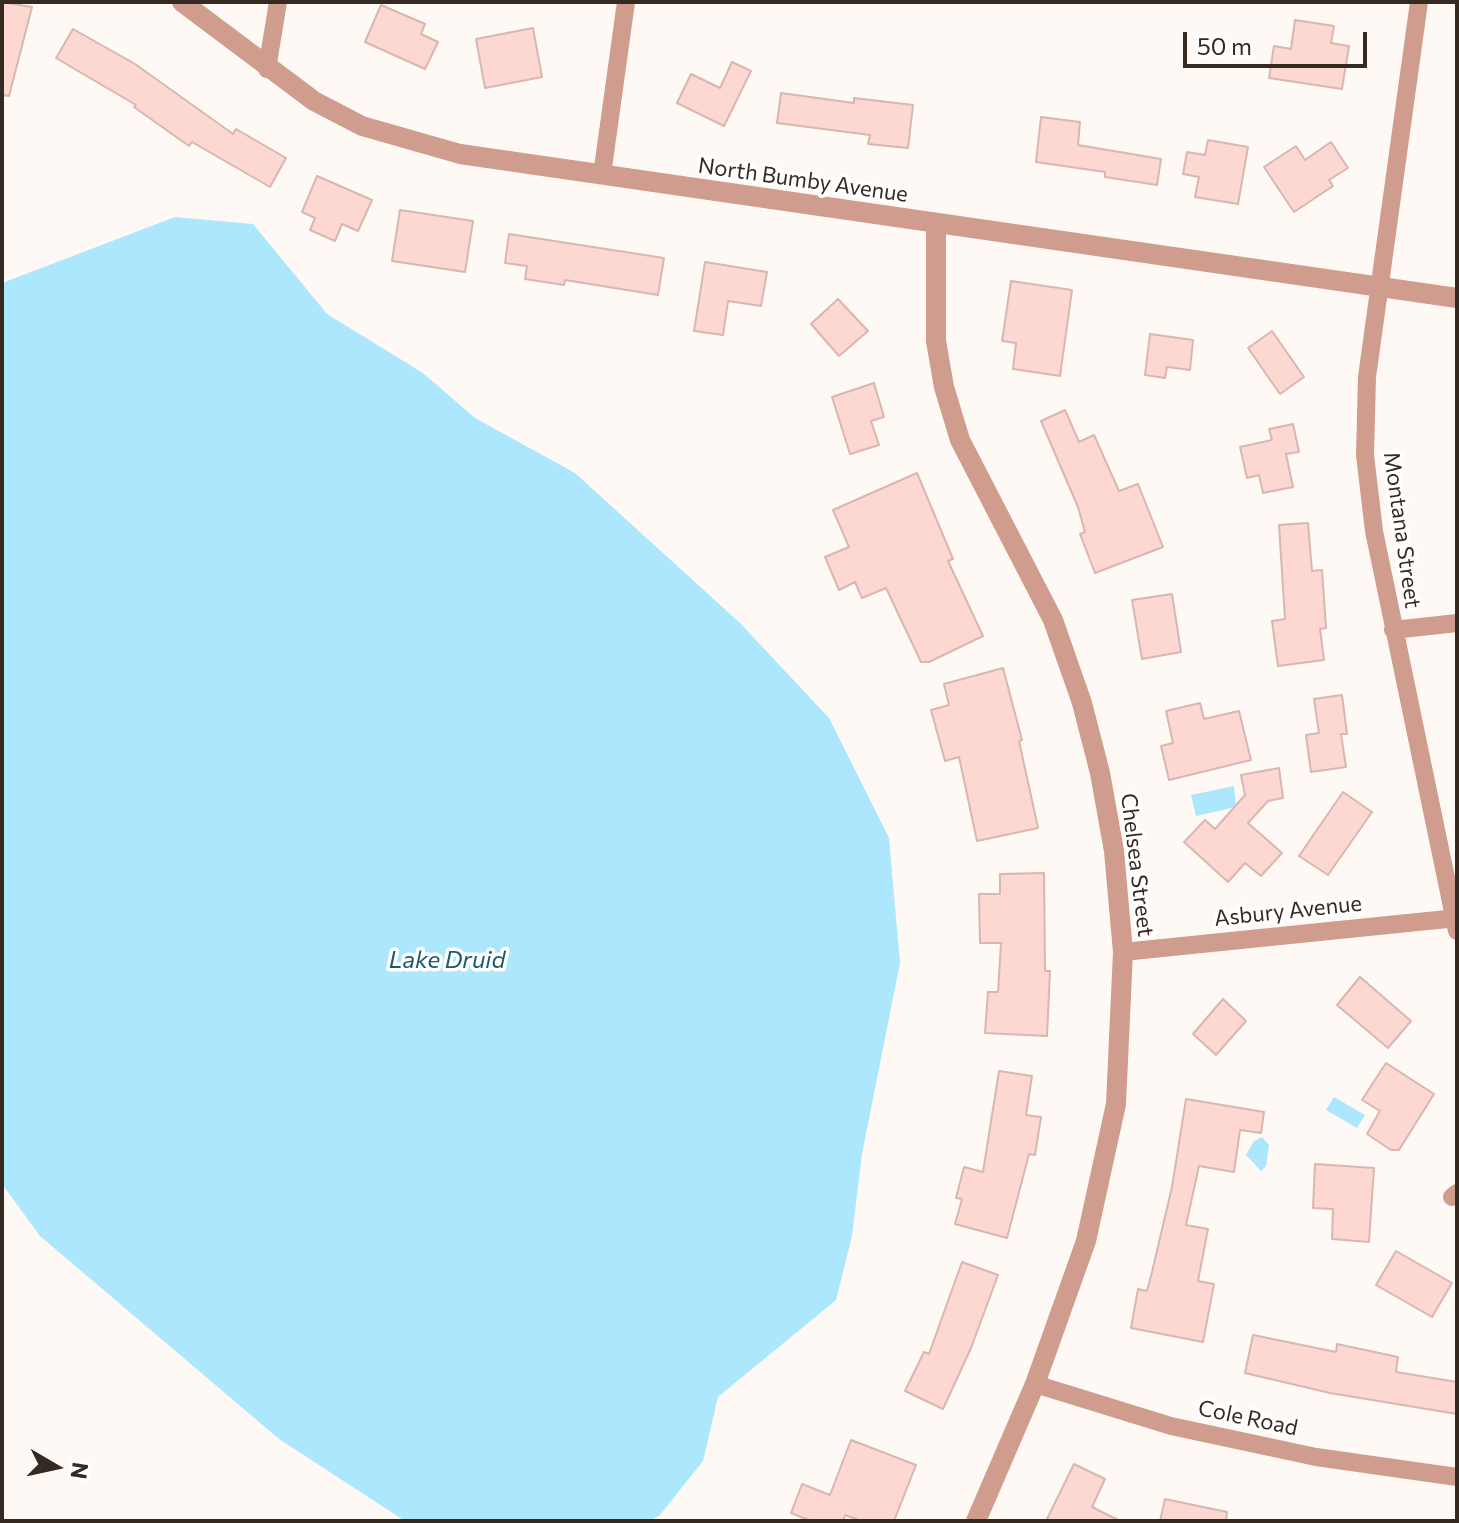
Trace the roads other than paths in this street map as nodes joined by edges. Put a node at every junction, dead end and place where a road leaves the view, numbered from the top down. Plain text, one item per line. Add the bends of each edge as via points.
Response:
1 (182, 2) edge
2 (278, 2) edge
3 (626, 2) edge
4 (1419, 2) edge
5 (267, 69) junction
6 (602, 175) junction
7 (936, 224) junction
8 (1379, 286) junction
9 (1457, 298) edge
10 (1457, 623) edge
11 (1393, 630) junction
12 (1456, 922) edge
13 (1123, 952) junction
14 (1035, 1384) junction
15 (1457, 1477) edge
16 (976, 1521) edge

1 - 5 street, North Bumby Avenue
2 - 5 street
3 - 6 street
4 - 8 street, Montana Street
5 - 6 street, North Bumby Avenue via 362,126 406,141
6 - 7 street, North Bumby Avenue
7 - 8 street, North Bumby Avenue
7 - 13 street, Chelsea Street via 936,341 944,387 960,440 1053,620 1082,703 1114,851
8 - 9 street, North Bumby Avenue
8 - 11 street, Montana Street via 1367,377 1365,455
10 - 11 street
11 - 12 street, Montana Street
12 - 13 street, Asbury Avenue
13 - 14 street, Chelsea Street via 1116,1104 1086,1241
14 - 15 street, Cole Road via 1171,1426 1316,1457
14 - 16 street, Chelsea Street

